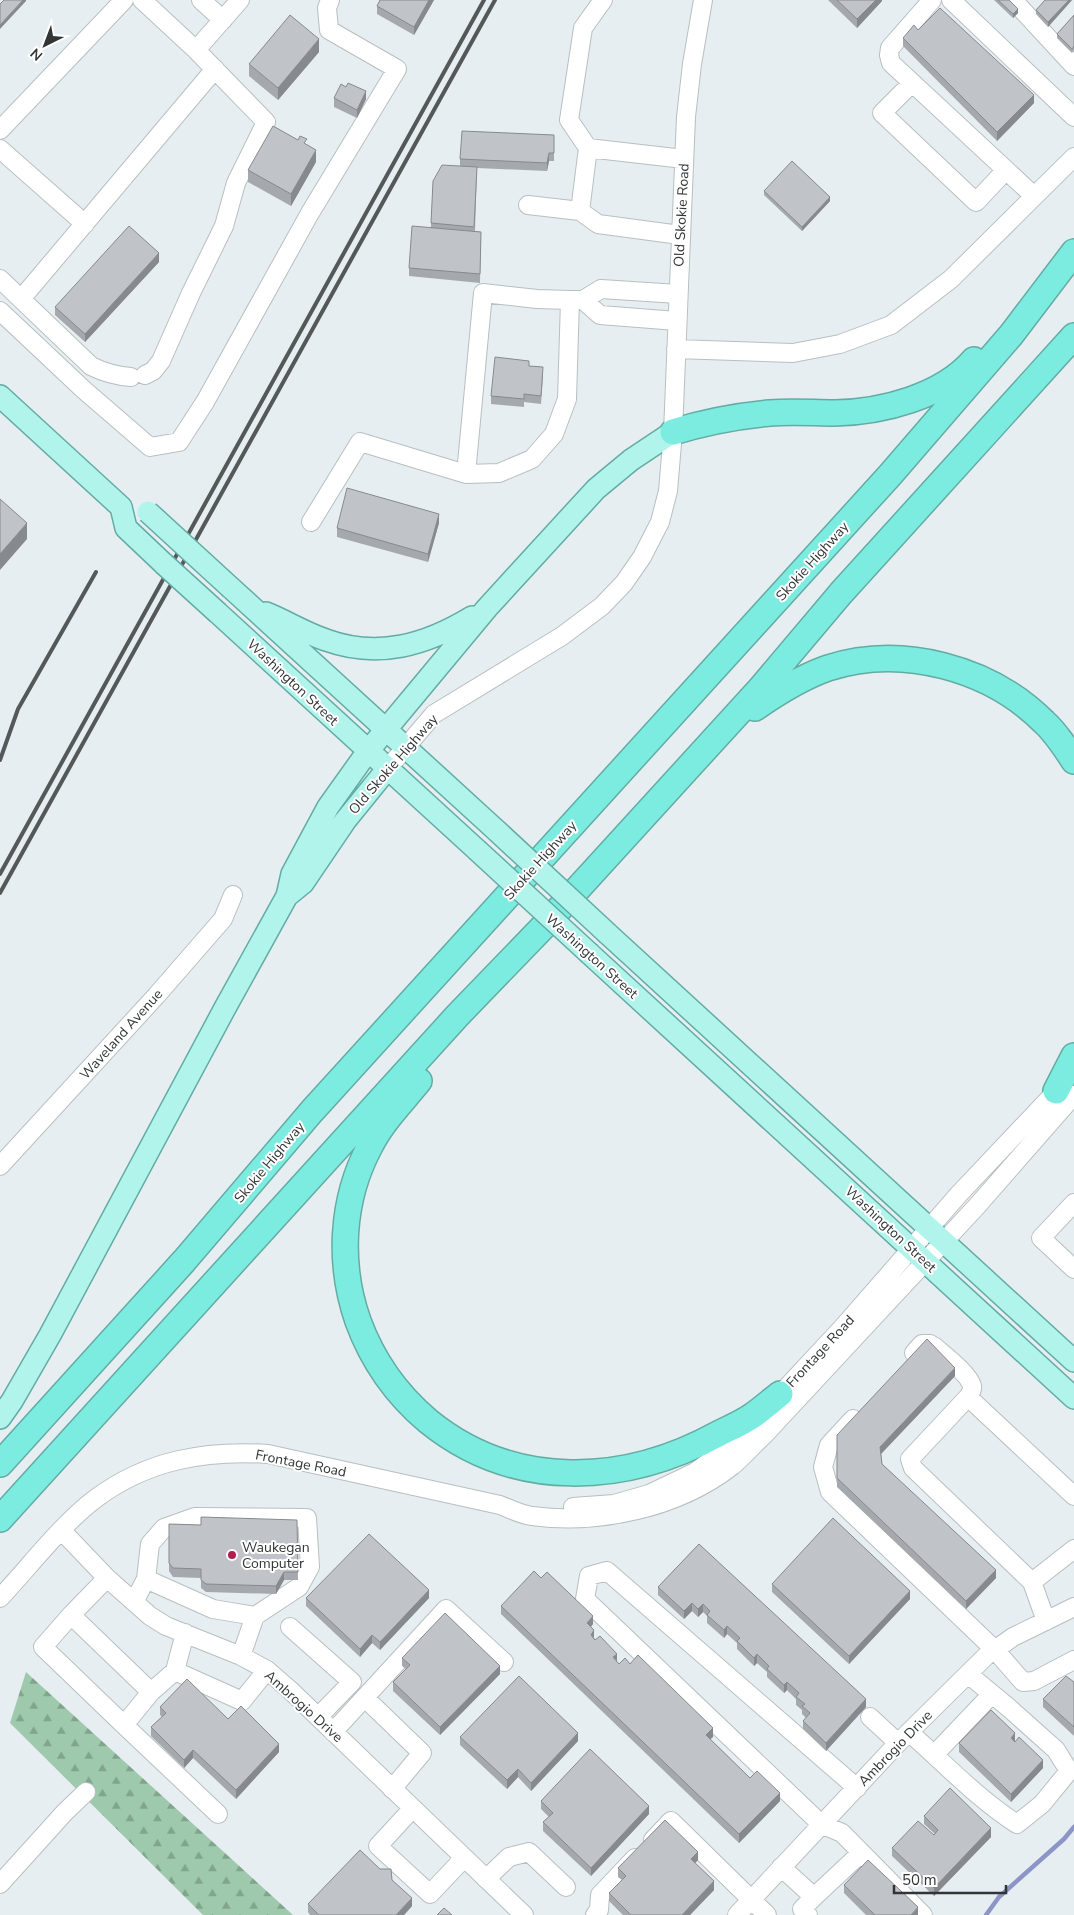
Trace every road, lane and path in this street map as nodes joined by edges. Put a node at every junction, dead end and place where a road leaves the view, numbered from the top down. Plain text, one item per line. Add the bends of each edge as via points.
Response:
1 (124, 0) edge
2 (142, 0) edge
3 (201, 0) edge
4 (240, 0) edge
5 (330, 0) edge
6 (603, 0) edge
7 (703, 0) edge
8 (932, 0) edge
9 (951, 0) edge
10 (1013, 0) edge
11 (223, 20) junction
12 (196, 50) junction
13 (1074, 66) edge
14 (215, 69) junction
15 (912, 82) junction
16 (1074, 117) edge
17 (0, 130) edge
18 (588, 148) junction
19 (0, 149) edge
20 (1074, 156) edge
21 (684, 159) junction
22 (1006, 170) junction
23 (1034, 196) junction
24 (528, 205) dead end
25 (580, 211) junction
26 (85, 224) junction
27 (680, 235) junction
28 (1074, 238) edge
29 (1074, 252) edge
30 (0, 279) edge
31 (678, 294) junction
32 (21, 299) junction
33 (577, 300) junction
34 (0, 310) edge
35 (677, 321) junction
36 (1074, 336) edge
37 (676, 349) junction
38 (0, 396) edge
39 (673, 432) junction
40 (466, 474) junction
41 (121, 507) junction
42 (311, 522) dead end
43 (250, 606) junction
44 (487, 608) junction
45 (386, 730) junction
46 (405, 748) junction
47 (368, 751) junction
48 (696, 758) junction
49 (1074, 761) edge
50 (388, 768) junction
51 (233, 896) dead end
52 (287, 896) junction
53 (541, 929) junction
54 (1074, 1056) edge
55 (1074, 1073) edge
56 (1065, 1093) edge
57 (0, 1166) edge
58 (1074, 1203) edge
59 (936, 1235) junction
60 (918, 1255) junction
61 (1074, 1269) edge
62 (1074, 1361) edge
63 (902, 1366) edge
64 (780, 1394) junction
65 (968, 1397) junction
66 (1074, 1398) edge
67 (862, 1409) edge
68 (0, 1418) edge
69 (0, 1464) edge
70 (1074, 1496) edge
71 (500, 1505) junction
72 (0, 1519) edge
73 (62, 1531) junction
74 (1074, 1549) edge
75 (107, 1578) junction
76 (146, 1579) junction
77 (1032, 1582) junction
78 (0, 1598) edge
79 (134, 1602) junction
80 (1074, 1607) edge
81 (71, 1615) junction
82 (254, 1616) junction
83 (1046, 1621) junction
84 (290, 1627) dead end
85 (185, 1633) junction
86 (995, 1650) junction
87 (241, 1656) junction
88 (1074, 1660) edge
89 (504, 1662) dead end
90 (267, 1670) junction
91 (175, 1671) junction
92 (968, 1674) junction
93 (151, 1692) junction
94 (992, 1694) junction
95 (365, 1698) junction
96 (318, 1717) junction
97 (870, 1717) dead end
98 (124, 1724) junction
99 (333, 1732) junction
100 (904, 1738) junction
101 (934, 1756) junction
102 (857, 1788) junction
103 (392, 1789) junction
104 (86, 1792) dead end
105 (413, 1808) junction
106 (218, 1814) dead end
107 (821, 1824) junction
108 (861, 1852) junction
109 (464, 1858) junction
110 (781, 1867) junction
111 (486, 1879) junction
112 (0, 1884) edge
113 (566, 1887) dead end
114 (814, 1897) junction
115 (751, 1900) junction
116 (524, 1915) edge
117 (595, 1915) edge
118 (737, 1915) edge
119 (767, 1915) edge
120 (808, 1915) edge
121 (923, 1915) edge

1 - 17 street
2 - 12 street
3 - 11 street
4 - 11 street
5 - 34 street via 327,8 329,30 397,69 179,442 150,447
6 - 18 street via 583,28 569,120
7 - 21 street, Old Skokie Road via 692,64
8 - 15 street via 890,48 891,63
9 - 16 street
10 - 13 street
11 - 12 street
12 - 14 street
14 - 26 street
14 - 32 street via 266,122 236,183 224,226 161,362 153,371 138,376 105,373 92,366
15 - 22 street
15 - 22 street via 882,113 976,202
18 - 21 street
18 - 25 street
19 - 26 street
20 - 23 street
21 - 27 street, Old Skokie Road
22 - 23 street
23 - 37 street via 950,279 891,325 840,344 793,353
24 - 25 street
25 - 27 street via 598,224
26 - 32 street
27 - 31 street, Old Skokie Road
28 - 39 highway via 969,366 923,394 900,404 865,411 772,413 704,422
29 - 69 highway, Skokie Highway via 1011,335 890,475 319,1104 184,1261
30 - 32 street
31 - 33 street via 601,289
31 - 35 street, Old Skokie Road
33 - 35 street via 600,314
33 - 40 street via 567,398 554,434 532,459 499,473
33 - 40 street via 537,300 483,293
35 - 37 street, Old Skokie Road
36 - 48 highway
37 - 39 street, Old Skokie Road
38 - 41 main road, Washington Street
39 - 44 main road via 596,489
39 - 46 street, Old Skokie Highway via 668,491 660,522 642,558 624,583 576,626 434,714
40 - 42 street via 360,442
41 - 43 main road, Washington Street, bridge via 141,506
41 - 47 main road, Washington Street, bridge via 126,528 135,537
43 - 44 main road via 326,640 373,650 430,640
43 - 45 main road, Washington Street
44 - 45 main road
45 - 46 main road, Washington Street
45 - 47 main road
46 - 50 street, Old Skokie Highway
46 - 59 main road, Washington Street, bridge
47 - 50 main road, Washington Street
47 - 52 main road, Old Skokie Highway via 328,807 292,874
48 - 49 highway via 747,713 783,688 828,668 866,660 905,660 959,670 1001,689 1044,721
48 - 53 highway
50 - 52 main road, Old Skokie Highway via 345,821 303,883
50 - 60 main road, Washington Street, bridge
51 - 57 street, Waveland Avenue via 217,926
52 - 68 main road via 50,1335
53 - 64 highway via 383,1124 357,1174 345,1232 345,1262 351,1301 366,1342 390,1382 410,1406 444,1434 499,1462 545,1472 589,1473 628,1468 664,1458 698,1445 751,1417
53 - 72 highway via 457,1016
54 - 56 highway
55 - 56 street, Frontage Road
56 - 59 street, Frontage Road
58 - 61 street via 1041,1238
59 - 60 street, Frontage Road
59 - 62 main road, Washington Street
60 - 64 street, Frontage Road via 843,1326
60 - 66 main road, Washington Street
60 - 71 street, Frontage Road via 765,1434 732,1466 701,1486 667,1501 599,1518 531,1516
63 - 65 street via 922,1344 930,1344 968,1379 972,1387
64 - 71 street, Frontage Road via 735,1443 695,1472 649,1494 614,1504 577,1507 522,1503
65 - 70 street
65 - 77 street via 910,1459 913,1468
67 - 86 street via 829,1445 824,1467 830,1492
71 - 73 street, Frontage Road via 268,1454 235,1452 202,1454 142,1472 95,1500
73 - 75 street, Ambrogio Drive
73 - 78 street, Frontage Road
74 - 77 street
75 - 79 street, Ambrogio Drive
75 - 81 street
76 - 79 street
76 - 82 street via 213,1609
76 - 82 street via 150,1544 164,1528 195,1518 307,1518 310,1567 299,1587
77 - 83 street
79 - 85 street, Ambrogio Drive via 166,1626
80 - 83 street, Ambrogio Drive
81 - 93 street
81 - 98 street via 43,1647
82 - 87 street
83 - 86 street, Ambrogio Drive
84 - 96 street via 352,1682
85 - 87 street, Ambrogio Drive
85 - 91 street
86 - 88 street via 1023,1682 1034,1681
86 - 92 street, Ambrogio Drive
87 - 90 street, Ambrogio Drive
89 - 95 street via 446,1609
90 - 91 street via 242,1701
90 - 96 street, Ambrogio Drive
91 - 93 street
92 - 94 street
92 - 100 street, Ambrogio Drive
93 - 98 street
94 - 101 street
94 - 101 street via 1056,1750 1068,1771 1042,1804 1017,1824 995,1810
95 - 99 street
95 - 103 street via 422,1753
96 - 99 street, Ambrogio Drive
97 - 100 street
98 - 106 street
99 - 103 street, Ambrogio Drive
100 - 101 street
100 - 102 street, Ambrogio Drive
102 - 107 street, Ambrogio Drive
102 - 107 street via 607,1571 589,1576 585,1599
103 - 105 street, Ambrogio Drive
104 - 112 street
105 - 109 street, Ambrogio Drive
105 - 109 street via 378,1846 430,1894
107 - 108 street via 842,1833
107 - 110 street, Ambrogio Drive
108 - 114 street
108 - 121 street
109 - 111 street, Ambrogio Drive
110 - 114 street
110 - 115 street, Ambrogio Drive
111 - 113 street via 509,1857 529,1852
111 - 116 street, Ambrogio Drive
114 - 120 street via 802,1909
115 - 117 street via 670,1821 600,1894 599,1910
115 - 118 street, Ambrogio Drive
115 - 119 street

